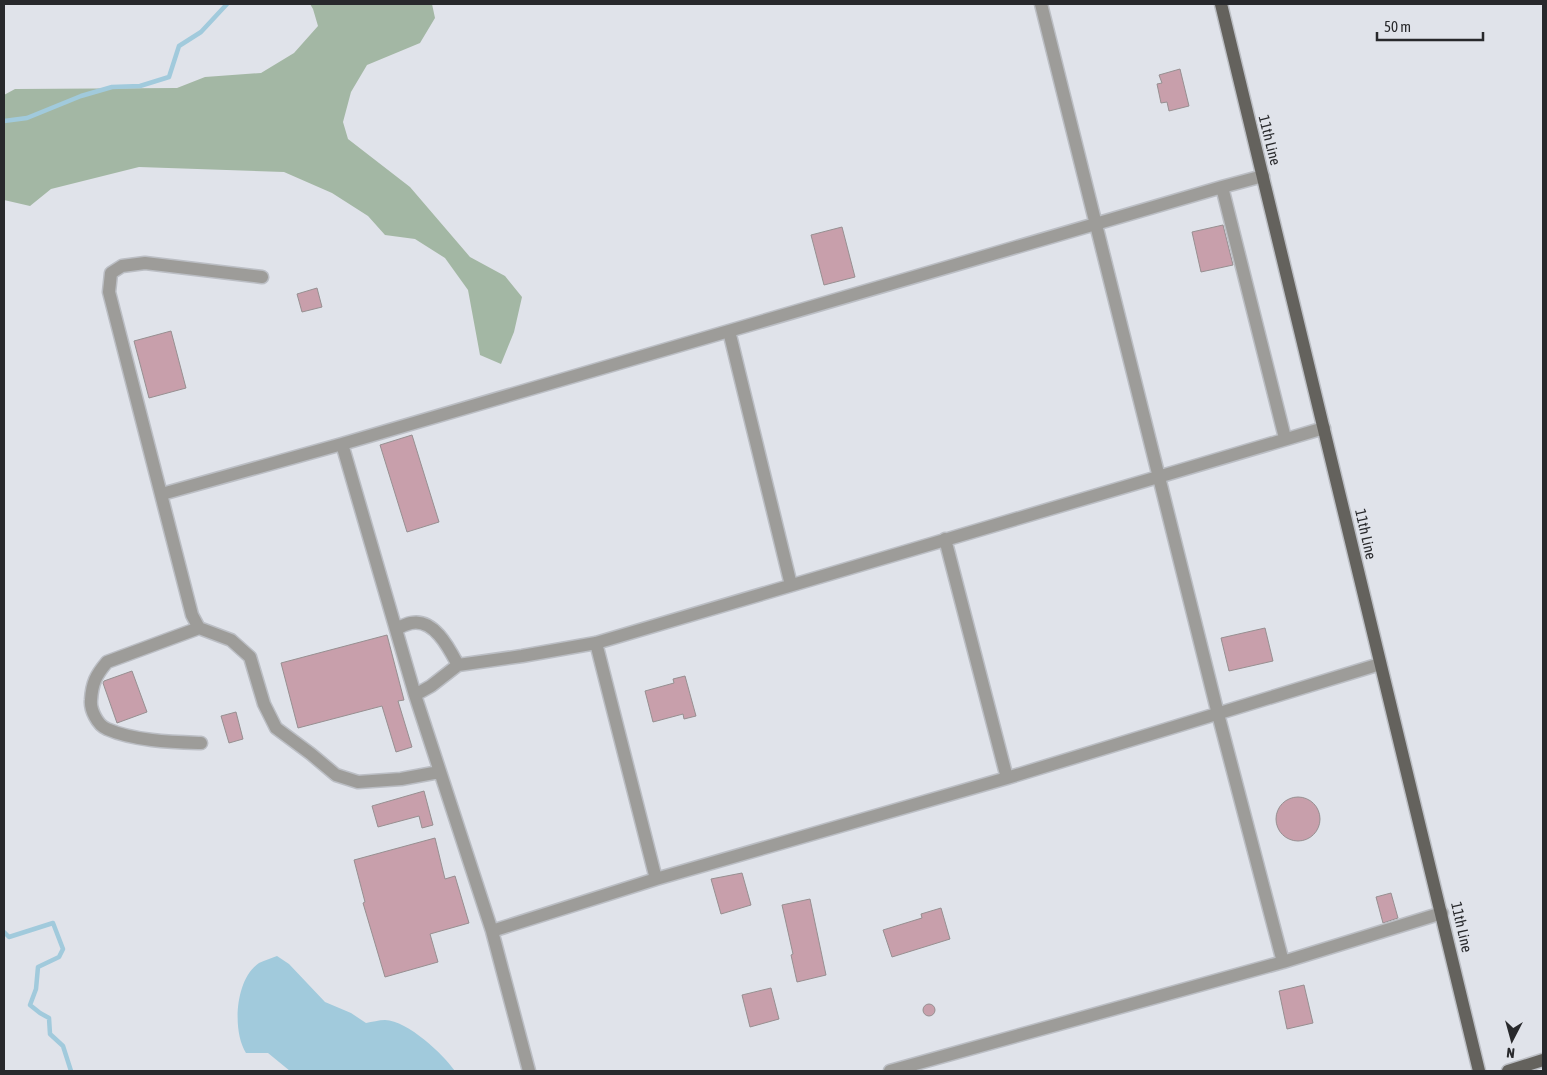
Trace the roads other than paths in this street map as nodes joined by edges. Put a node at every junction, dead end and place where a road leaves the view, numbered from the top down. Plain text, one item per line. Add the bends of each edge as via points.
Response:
1 (1041, 4) edge
2 (1221, 4) edge
3 (1262, 176) junction
4 (1222, 187) junction
5 (1096, 224) junction
6 (262, 276) dead end
7 (729, 331) junction
8 (1324, 428) junction
9 (1285, 438) junction
10 (342, 444) junction
11 (1158, 476) junction
12 (162, 494) junction
13 (945, 539) junction
14 (791, 585) junction
15 (199, 628) junction
16 (396, 629) junction
17 (596, 643) junction
18 (1380, 664) junction
19 (458, 665) junction
20 (415, 695) junction
21 (1218, 714) junction
22 (201, 743) dead end
23 (440, 772) junction
24 (1007, 778) junction
25 (656, 879) junction
26 (1442, 913) junction
27 (492, 931) junction
28 (1282, 962) junction
29 (1543, 1060) edge
30 (530, 1071) edge
31 (890, 1071) edge
32 (1479, 1071) edge
33 (1508, 1071) edge

1 - 5 lane
2 - 3 main road, 11th Line
3 - 4 lane
3 - 8 main road, 11th Line
4 - 5 lane
4 - 9 lane
5 - 7 lane
5 - 11 lane
6 - 12 lane via 144,264 122,266 111,273 110,292
7 - 10 lane
7 - 14 lane
8 - 9 lane
8 - 18 main road, 11th Line
9 - 11 lane
10 - 12 lane
10 - 16 lane
11 - 13 lane
11 - 21 lane
12 - 15 lane via 192,615
13 - 14 lane
13 - 24 lane
14 - 17 lane
15 - 22 lane via 107,662 96,674 91,704 105,728 163,742
15 - 23 lane via 231,640 250,657 264,704 276,728 336,775 358,782
16 - 19 lane via 412,622 427,624 443,639
16 - 20 lane
17 - 19 lane
17 - 25 lane
18 - 21 lane
18 - 26 main road, 11th Line
19 - 20 lane
20 - 23 lane
21 - 24 lane
21 - 28 lane
23 - 27 lane
24 - 25 lane
25 - 27 lane
26 - 28 lane
26 - 32 main road, 11th Line
27 - 30 lane
28 - 31 lane
29 - 33 main road

